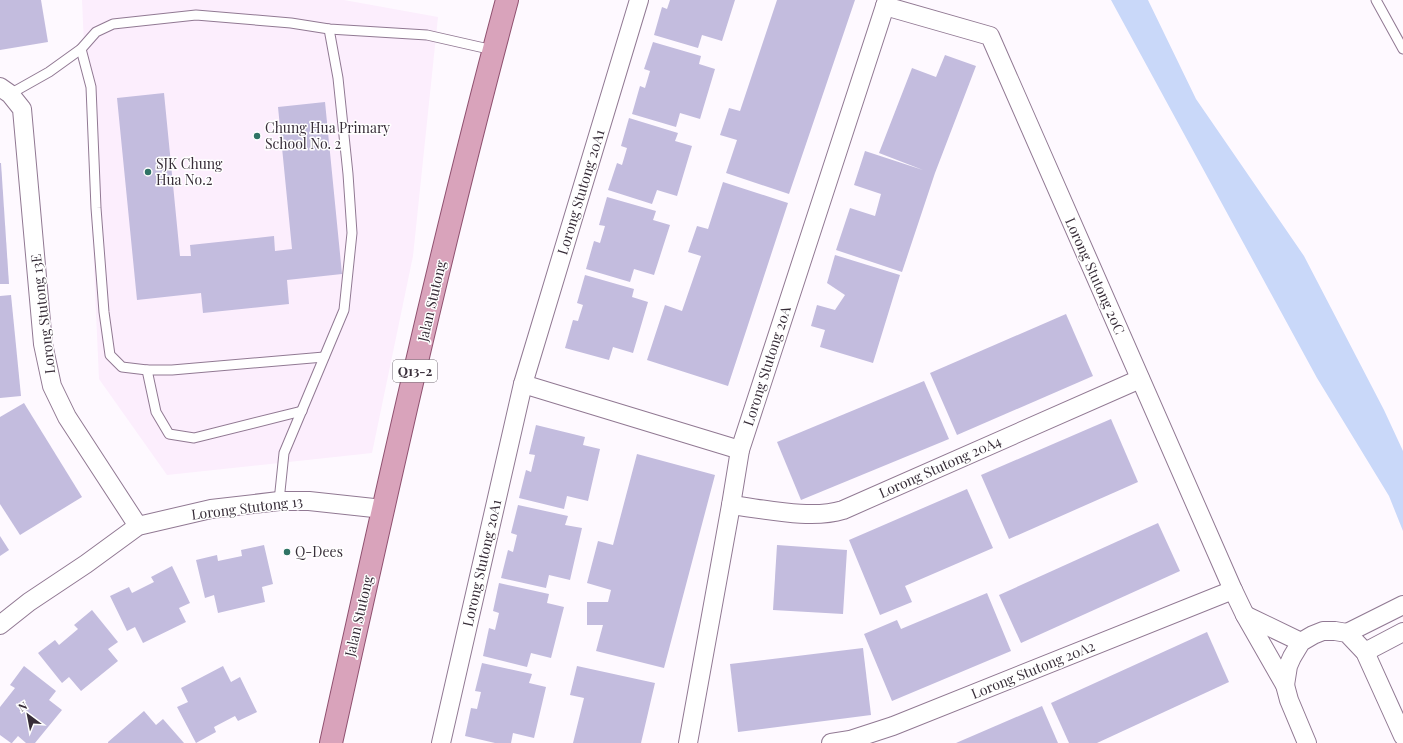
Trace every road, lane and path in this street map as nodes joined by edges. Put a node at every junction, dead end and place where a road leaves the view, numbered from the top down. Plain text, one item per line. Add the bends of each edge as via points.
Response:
1 (507, 0) edge
2 (638, 0) edge
3 (1376, 0) edge
4 (886, 3) edge
5 (329, 29) junction
6 (81, 49) junction
7 (1403, 49) edge
8 (493, 50) junction
9 (5, 91) edge
10 (324, 357) junction
11 (147, 370) junction
12 (1140, 379) junction
13 (523, 384) junction
14 (302, 411) junction
15 (740, 450) junction
16 (279, 502) junction
17 (731, 504) junction
18 (383, 509) junction
19 (138, 526) junction
20 (1233, 590) junction
21 (1403, 605) edge
22 (1245, 616) junction
23 (0, 625) edge
24 (1347, 633) junction
25 (1398, 634) edge
26 (1300, 642) junction
27 (1365, 652) junction
28 (1285, 685) junction
29 (1403, 736) edge
30 (331, 743) edge
31 (441, 743) edge
32 (688, 743) edge
33 (831, 743) edge
34 (1307, 743) edge

1 - 8 main road, Jalan Stutong / Q13-2
2 - 13 street, Lorong Stutong 20A1
3 - 7 lane
4 - 12 street, Lorong Stutong 20C via 990,36
4 - 15 street, Lorong Stutong 20A
5 - 6 lane via 196,15 113,24 96,32
5 - 8 lane via 427,35
5 - 10 lane via 338,78 352,233 344,310
6 - 9 lane via 49,72
6 - 11 lane via 91,88 96,208 110,355 122,367
8 - 18 main road, Jalan Stutong / Q13-2 via 456,195
9 - 19 street, Lorong Stutong 13E via 22,109 43,344 52,386 67,418
10 - 11 lane
10 - 14 lane
11 - 14 lane via 156,412 169,434 194,438
12 - 17 street, Lorong Stutong 20A4 via 838,512 814,515
12 - 20 street, Lorong Stutong 20C
13 - 15 street
13 - 31 street, Lorong Stutong 20A1
14 - 16 lane via 284,453
15 - 17 street, Lorong Stutong 20A
16 - 18 street, Lorong Stutong 13 via 309,501
16 - 19 street, Lorong Stutong 13 via 210,509
17 - 32 street, Lorong Stutong 20A
18 - 30 main road, Jalan Stutong / Q13-2
19 - 23 street, Lorong Stutong 13
20 - 22 street, Lorong Stutong 20C
20 - 33 street, Lorong Stutong 20A2 via 893,726 850,740
21 - 24 street
22 - 26 street
22 - 28 street, Lorong Stutong 20C
24 - 26 street via 1323,631
24 - 27 street
25 - 27 street
26 - 28 street via 1288,666
27 - 29 street
28 - 34 street, Lorong Stutong 20C

